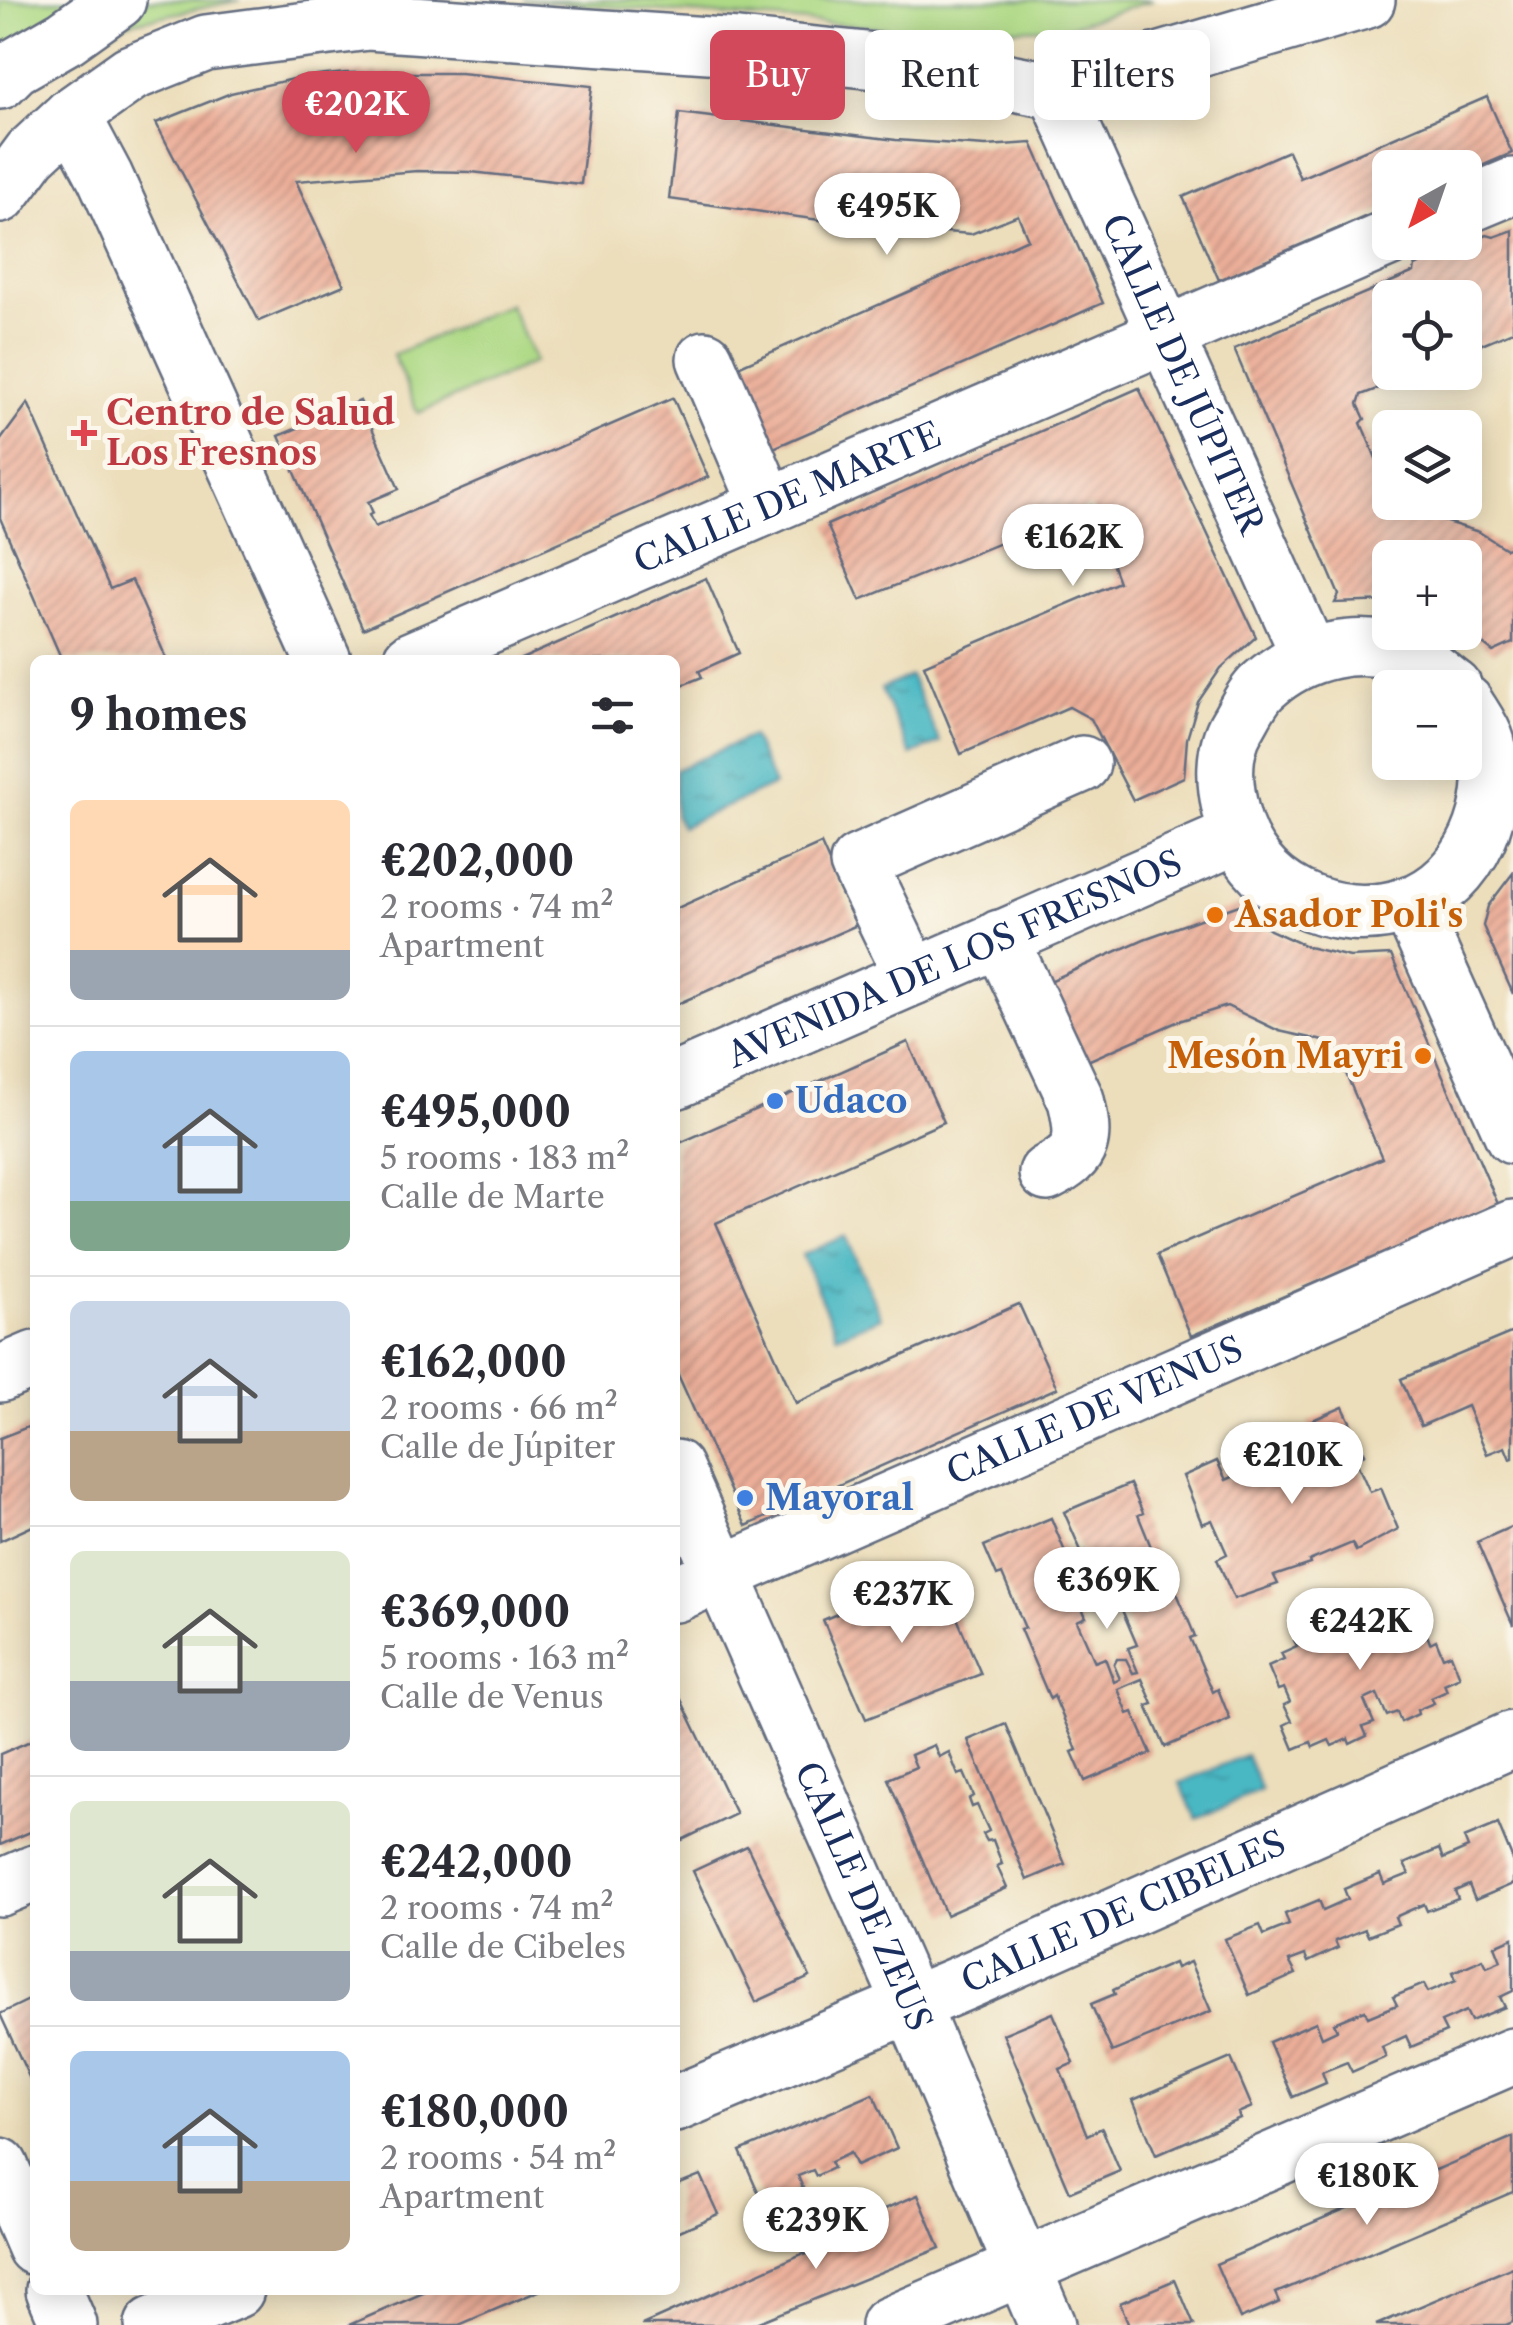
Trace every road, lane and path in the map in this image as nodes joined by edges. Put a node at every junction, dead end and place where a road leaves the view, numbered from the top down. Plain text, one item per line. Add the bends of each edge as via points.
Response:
1 (118, 0) edge
2 (1367, 0) edge
3 (1210, 46) edge
4 (0, 82) edge
5 (1034, 88) edge
6 (72, 115) junction
7 (1068, 120) edge
8 (1513, 186) edge
9 (0, 195) edge
10 (1482, 199) edge
11 (1372, 246) edge
12 (1164, 334) junction
13 (705, 359) dead end
14 (768, 506) junction
15 (320, 655) edge
16 (423, 655) edge
17 (1309, 655) junction
18 (1430, 670) edge
19 (1488, 724) edge
20 (1082, 764) dead end
21 (1236, 836) junction
22 (1409, 904) junction
23 (1000, 938) junction
24 (913, 977) junction
25 (680, 1080) edge
26 (1513, 1136) edge
27 (1047, 1174) dead end
28 (1513, 1228) edge
29 (30, 1361) edge
30 (0, 1374) edge
31 (680, 1492) edge
32 (699, 1583) edge
33 (1513, 1738) edge
34 (30, 1875) edge
35 (0, 1888) edge
36 (912, 2004) junction
37 (1513, 2056) edge
38 (680, 2102) edge
39 (0, 2166) edge
40 (30, 2235) edge
41 (1022, 2269) junction
42 (56, 2295) edge
43 (224, 2295) edge
44 (69, 2325) edge
45 (153, 2325) edge
46 (889, 2325) edge
47 (1046, 2325) edge

1 - 4 street
2 - 3 street
5 - 6 street via 925,66 738,46 368,22 206,44 131,73
6 - 9 street
6 - 15 street
7 - 12 street, CALLE DE JÚPITER
8 - 10 street
11 - 12 street, CALLE DE MARTE
12 - 14 street, CALLE DE MARTE
12 - 17 street, CALLE DE JÚPITER
13 - 14 street
14 - 16 street, CALLE DE MARTE
17 - 18 street via 1360,646 1412,657
17 - 21 street via 1261,687 1233,732 1224,782
19 - 22 street via 1492,793 1478,841 1446,882
20 - 24 street via 858,862
21 - 22 street via 1267,878 1310,905 1354,914
21 - 23 street, AVENIDA DE LOS FRESNOS
22 - 26 street
23 - 24 street, AVENIDA DE LOS FRESNOS
23 - 27 street via 1081,1120 1075,1154
24 - 25 street, AVENIDA DE LOS FRESNOS
28 - 32 street, CALLE DE VENUS
29 - 30 street
31 - 32 street, CALLE DE ZEUS
32 - 36 street, CALLE DE ZEUS
33 - 36 street, CALLE DE CIBELES
34 - 35 street
36 - 38 street, CALLE DE CIBELES
36 - 41 street, CALLE DE ZEUS
37 - 41 street
39 - 40 street
41 - 46 street
41 - 47 street, CALLE DE ZEUS
42 - 44 street
43 - 45 street

